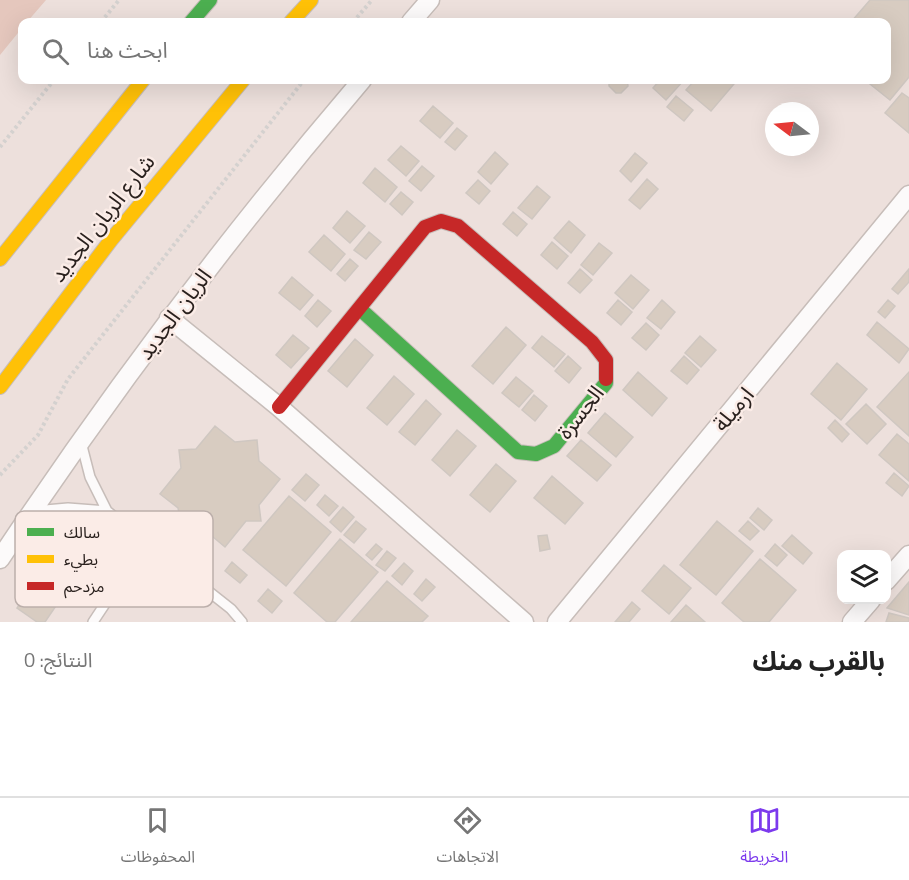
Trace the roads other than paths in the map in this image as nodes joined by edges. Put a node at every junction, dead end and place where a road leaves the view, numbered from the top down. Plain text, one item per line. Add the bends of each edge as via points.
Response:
1 (210, 0) edge
2 (311, 0) edge
3 (430, 0) edge
4 (194, 18) edge
5 (295, 18) edge
6 (414, 18) edge
7 (140, 84) edge
8 (240, 84) edge
9 (359, 84) edge
10 (909, 195) edge
11 (0, 259) edge
12 (360, 309) junction
13 (169, 318) junction
14 (0, 387) edge
15 (279, 407) junction
16 (81, 442) junction
17 (32, 511) joint
18 (107, 511) joint
19 (15, 536) edge
20 (909, 555) edge
21 (0, 559) edge
22 (891, 575) edge
23 (213, 595) edge
24 (868, 604) edge
25 (103, 607) edge
26 (93, 622) edge
27 (242, 622) edge
28 (524, 622) edge
29 (557, 622) edge
30 (852, 622) edge

1 - 4 main road
2 - 5 main road
3 - 6 street
7 - 11 main road
8 - 14 main road, شارع الريان الجديد via 111,240
9 - 13 street, الريان الجديد via 272,185
10 - 29 street, ارميلة
12 - 12 main road, الجسرة via 425,227 441,220 458,225 592,342 606,360 606,383 554,446 536,454 518,452
12 - 15 main road, الجسرة
13 - 15 street
13 - 16 street, الريان الجديد
15 - 28 street
16 - 17 street, الريان الجديد
16 - 18 lane via 90,477
17 - 18 lane
19 - 21 street, الريان الجديد
20 - 22 street
23 - 27 lane
24 - 30 street
25 - 26 lane

